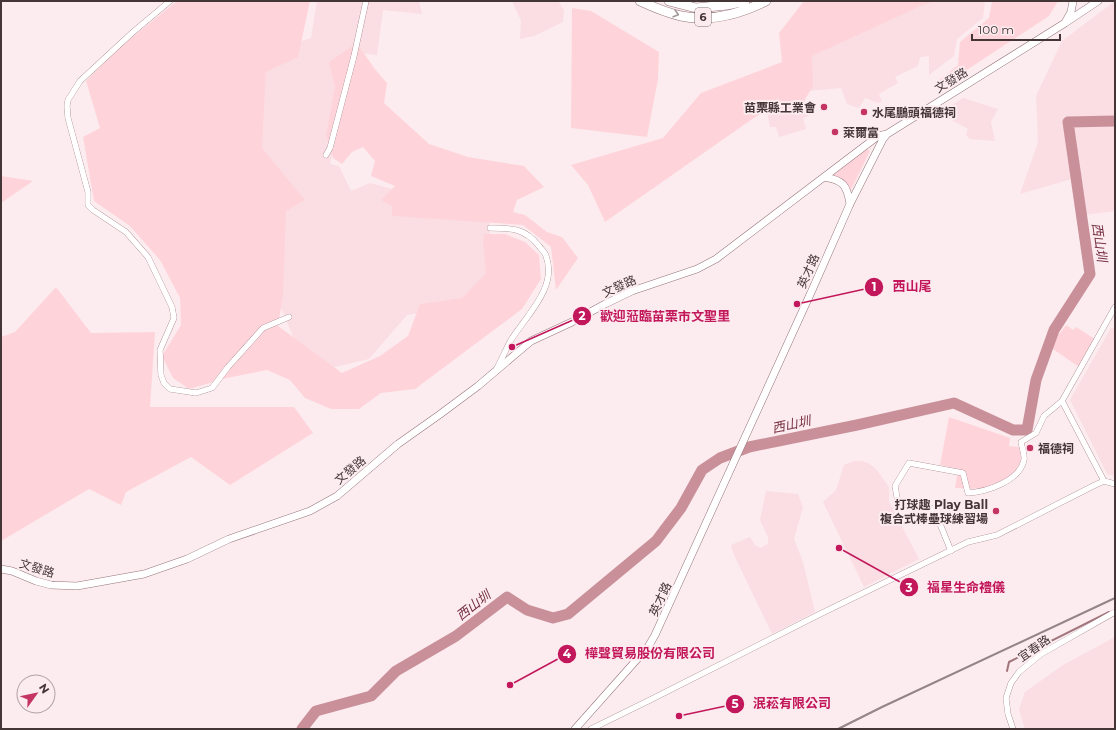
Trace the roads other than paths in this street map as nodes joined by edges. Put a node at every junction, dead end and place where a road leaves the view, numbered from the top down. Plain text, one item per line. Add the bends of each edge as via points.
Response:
1 (170, 1) edge
2 (366, 1) edge
3 (640, 1) edge
4 (669, 1) edge
5 (744, 1) edge
6 (766, 1) edge
7 (1073, 1) edge
8 (1098, 1) edge
9 (1065, 23) junction
10 (887, 134) junction
11 (326, 155) dead end
12 (824, 177) junction
13 (850, 204) junction
14 (490, 228) dead end
15 (1115, 307) edge
16 (289, 317) dead end
17 (495, 372) junction
18 (1062, 401) junction
19 (1104, 482) junction
20 (1115, 484) edge
21 (951, 551) junction
22 (1, 569) edge
23 (1115, 612) edge
24 (575, 729) edge
25 (591, 729) edge
26 (1013, 729) edge

1 - 16 street via 80,81 68,100 68,118 88,192 88,205 126,232 148,257 172,307 174,318 160,350 161,375 170,389 196,393 212,388 263,328
2 - 11 street via 354,56
3 -> 6 main road, 6 via 680,16 694,18 730,15
4 - 5 main road, 6 via 696,8
7 - 9 street
8 - 9 street, 文發路
9 - 10 street, 文發路
10 - 12 street, 文發路 via 878,136
10 - 13 street, 英才路
12 - 13 street via 834,178 845,186
12 - 17 street, 文發路 via 716,259 697,269 632,291 531,341
13 - 24 street, 英才路 via 655,635 648,647
14 - 17 street via 512,228 534,239 546,255 549,272 546,288 511,341
15 - 18 street
17 - 22 street, 文發路 via 398,444 337,496 310,511 229,539 187,559 144,574 77,586 51,585
18 - 19 street
18 - 21 street via 1044,416 1036,433 1021,442 1024,459 1022,467 1007,481 997,486 978,493 968,493 963,472 909,463 895,486 898,503 937,510
19 - 20 street
19 - 21 street via 1085,489 997,534 968,542
21 - 25 street
23 - 26 street, 宜春路 via 1041,654 1019,672 1011,683 1006,698

